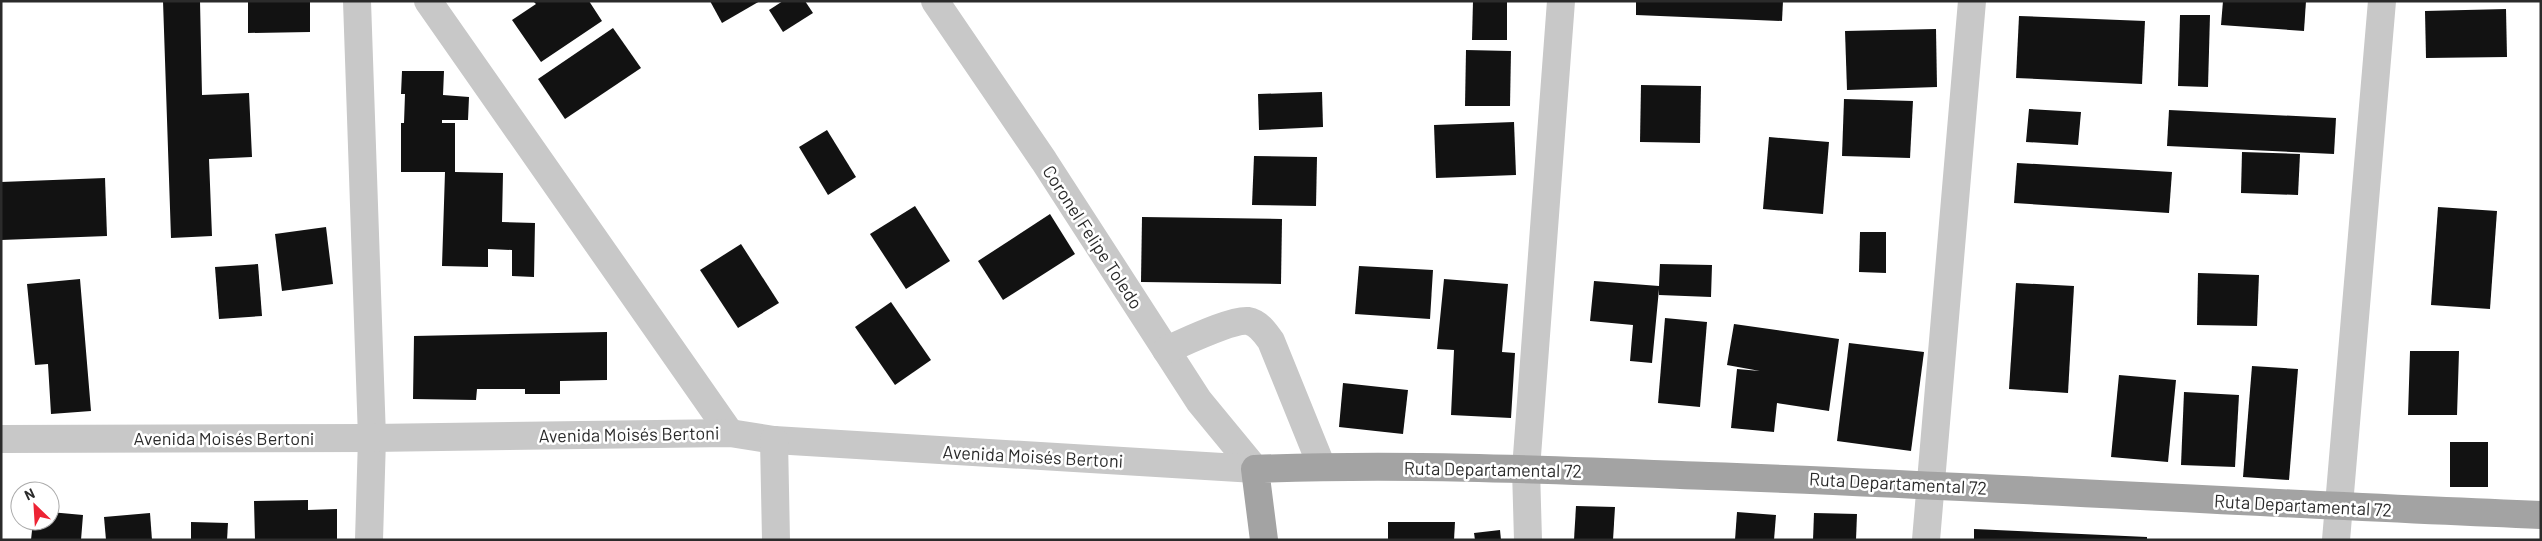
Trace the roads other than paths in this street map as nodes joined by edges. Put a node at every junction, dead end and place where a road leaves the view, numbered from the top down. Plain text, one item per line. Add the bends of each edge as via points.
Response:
1 (357, 1) edge
2 (428, 1) edge
3 (934, 1) edge
4 (1561, 1) edge
5 (1972, 1) edge
6 (2382, 1) edge
7 (1166, 350) junction
8 (730, 433) junction
9 (372, 438) junction
10 (1, 439) edge
11 (774, 440) junction
12 (1322, 467) junction
13 (1526, 469) junction
14 (1255, 470) junction
15 (1930, 484) junction
16 (2338, 507) junction
17 (2541, 515) edge
18 (369, 540) edge
19 (776, 540) edge
20 (1264, 540) edge
21 (1528, 540) edge
22 (1926, 540) edge
23 (2336, 540) edge

1 - 9 street
2 - 8 street
3 - 7 street, Coronel Felipe Toledo via 1044,161
4 - 13 street
5 - 15 street
6 - 16 street
7 - 12 street via 1233,323 1248,321 1263,329 1271,341
7 - 14 street, Coronel Felipe Toledo via 1199,401
8 - 9 street, Avenida Moisés Bertoni
8 - 11 street, Avenida Moisés Bertoni
9 - 10 street, Avenida Moisés Bertoni
9 - 18 street
11 - 14 street, Avenida Moisés Bertoni
11 - 19 street
12 - 13 main road, Ruta Departamental 72
12 - 14 main road, Ruta Departamental 72
13 - 15 main road, Ruta Departamental 72
13 - 21 street
14 - 20 main road
15 - 16 main road, Ruta Departamental 72
15 - 22 street
16 - 17 main road, Ruta Departamental 72
16 - 23 street

